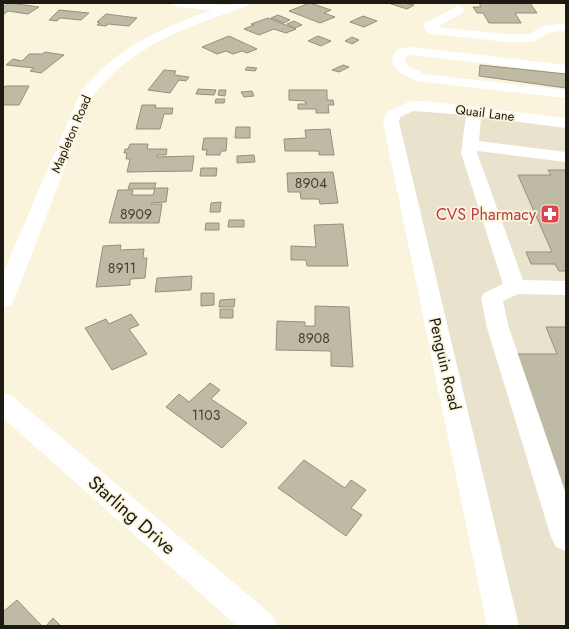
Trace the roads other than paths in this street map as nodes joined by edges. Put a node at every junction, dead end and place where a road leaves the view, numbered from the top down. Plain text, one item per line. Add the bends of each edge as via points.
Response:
1 (177, 3) edge
2 (235, 6) edge
3 (458, 10) dead end
4 (566, 27) edge
5 (566, 69) edge
6 (468, 83) junction
7 (566, 94) edge
8 (404, 108) joint
9 (472, 111) junction
10 (566, 123) edge
11 (470, 145) junction
12 (566, 157) edge
13 (515, 287) junction
14 (566, 288) edge
15 (3, 300) edge
16 (3, 403) edge
17 (566, 537) edge
18 (261, 626) edge
19 (503, 626) edge

1 - 2 street
2 - 15 street, Mapleton Road via 144,43 114,63 96,81 86,94
3 - 4 street via 429,26 433,30 507,38 533,38 547,29
5 - 6 street via 412,51 402,52 398,60 404,69 421,78
6 - 7 street
6 - 9 street
8 - 9 street, Quail Lane via 426,106
8 - 19 street, Penguin Road via 393,114 391,122
9 - 10 street, Quail Lane
9 - 11 street
11 - 12 street
11 - 13 street via 469,153
13 - 14 street
13 - 17 street via 492,298 498,328
16 - 18 street, Starling Drive

